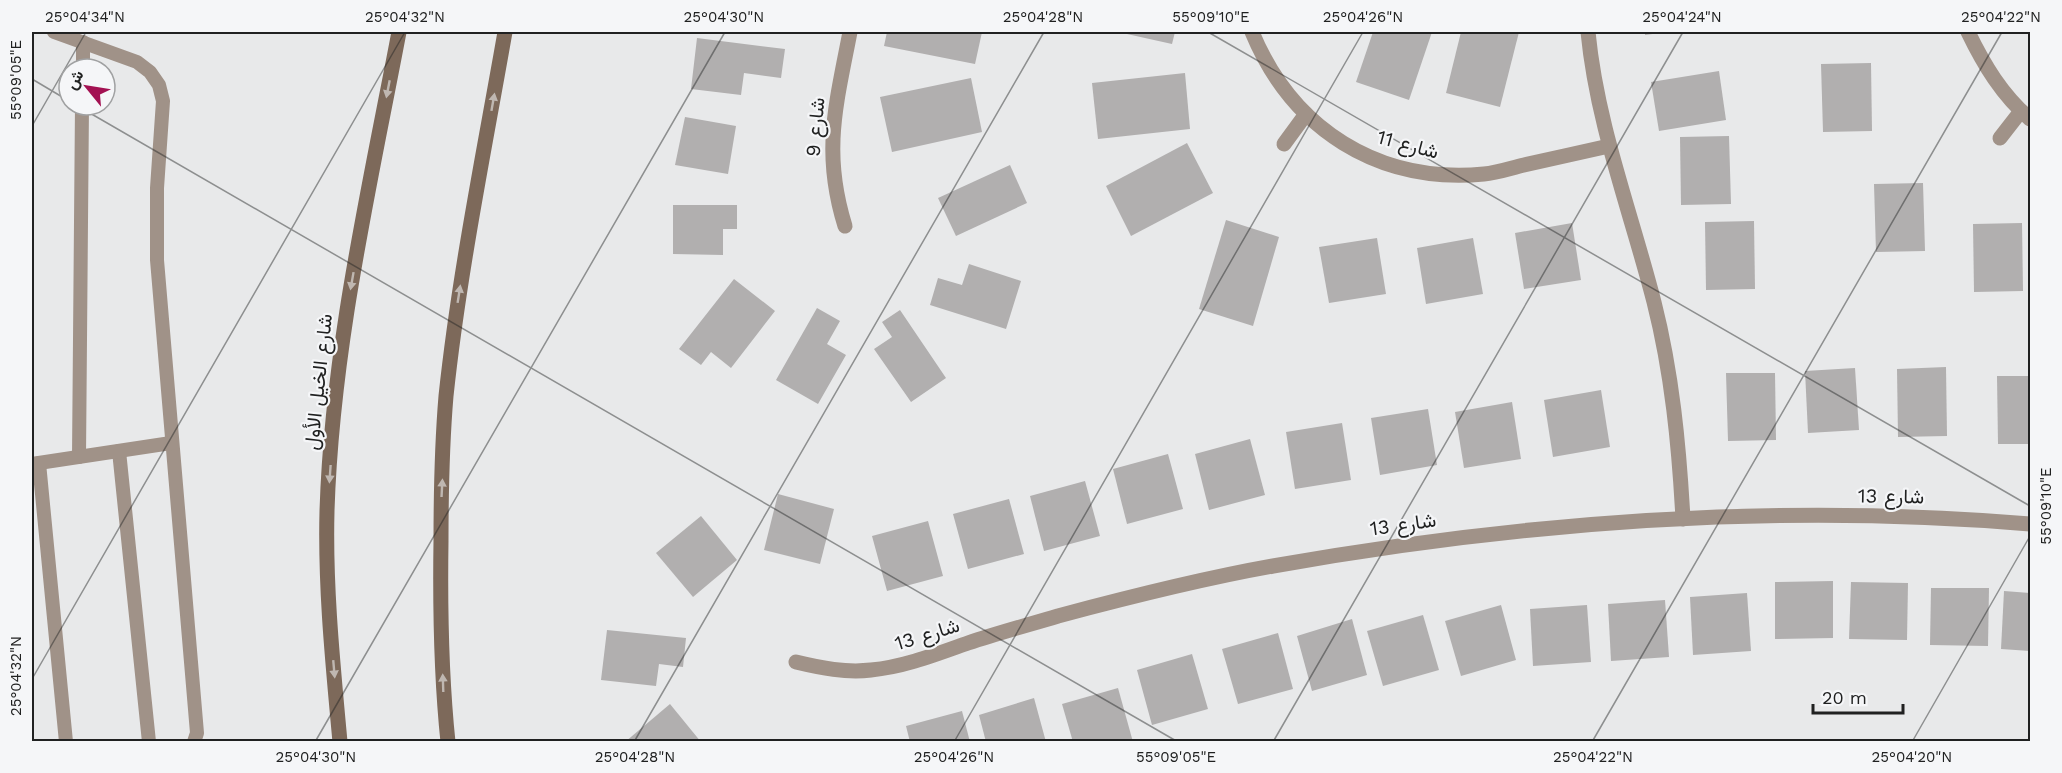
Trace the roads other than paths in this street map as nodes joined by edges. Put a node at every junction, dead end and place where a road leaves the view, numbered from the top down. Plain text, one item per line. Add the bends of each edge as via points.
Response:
1 (54, 32) edge
2 (399, 32) edge
3 (505, 32) edge
4 (850, 32) edge
5 (1251, 32) edge
6 (1588, 32) edge
7 (1968, 32) edge
8 (83, 42) junction
9 (83, 57) edge
10 (1306, 114) junction
11 (2026, 115) edge
12 (82, 117) edge
13 (2000, 138) dead end
14 (1284, 144) dead end
15 (1609, 146) junction
16 (845, 226) dead end
17 (171, 443) junction
18 (119, 451) junction
19 (79, 457) junction
20 (35, 464) edge
21 (1683, 519) junction
22 (2031, 524) edge
23 (796, 662) dead end
24 (66, 741) edge
25 (149, 741) edge
26 (194, 741) edge
27 (340, 741) edge
28 (448, 741) edge

1 - 8 lane
2 -> 27 main road, شارع الخيل الأول via 350,291 332,441 327,581
28 -> 3 main road via 440,600 446,397
4 - 16 street, شارع 9 via 831,148 837,201
5 - 10 street, شارع 11 via 1284,90
6 - 15 street
7 - 11 street via 1999,86
8 - 9 lane
8 - 17 lane via 137,62 150,72 164,100 157,188 157,260
10 - 14 street
10 - 15 street, شارع 11 via 1359,153 1421,174 1486,174
11 - 13 street
12 - 19 lane
15 - 21 street via 1666,356 1676,420
17 - 18 lane
17 - 26 lane
18 - 19 lane
18 - 25 lane
19 - 20 lane
20 - 24 lane
21 - 22 street, شارع 13 via 1885,517
21 - 23 street, شارع 13 via 1435,540 1269,567 1127,598 922,659 871,670 845,671

